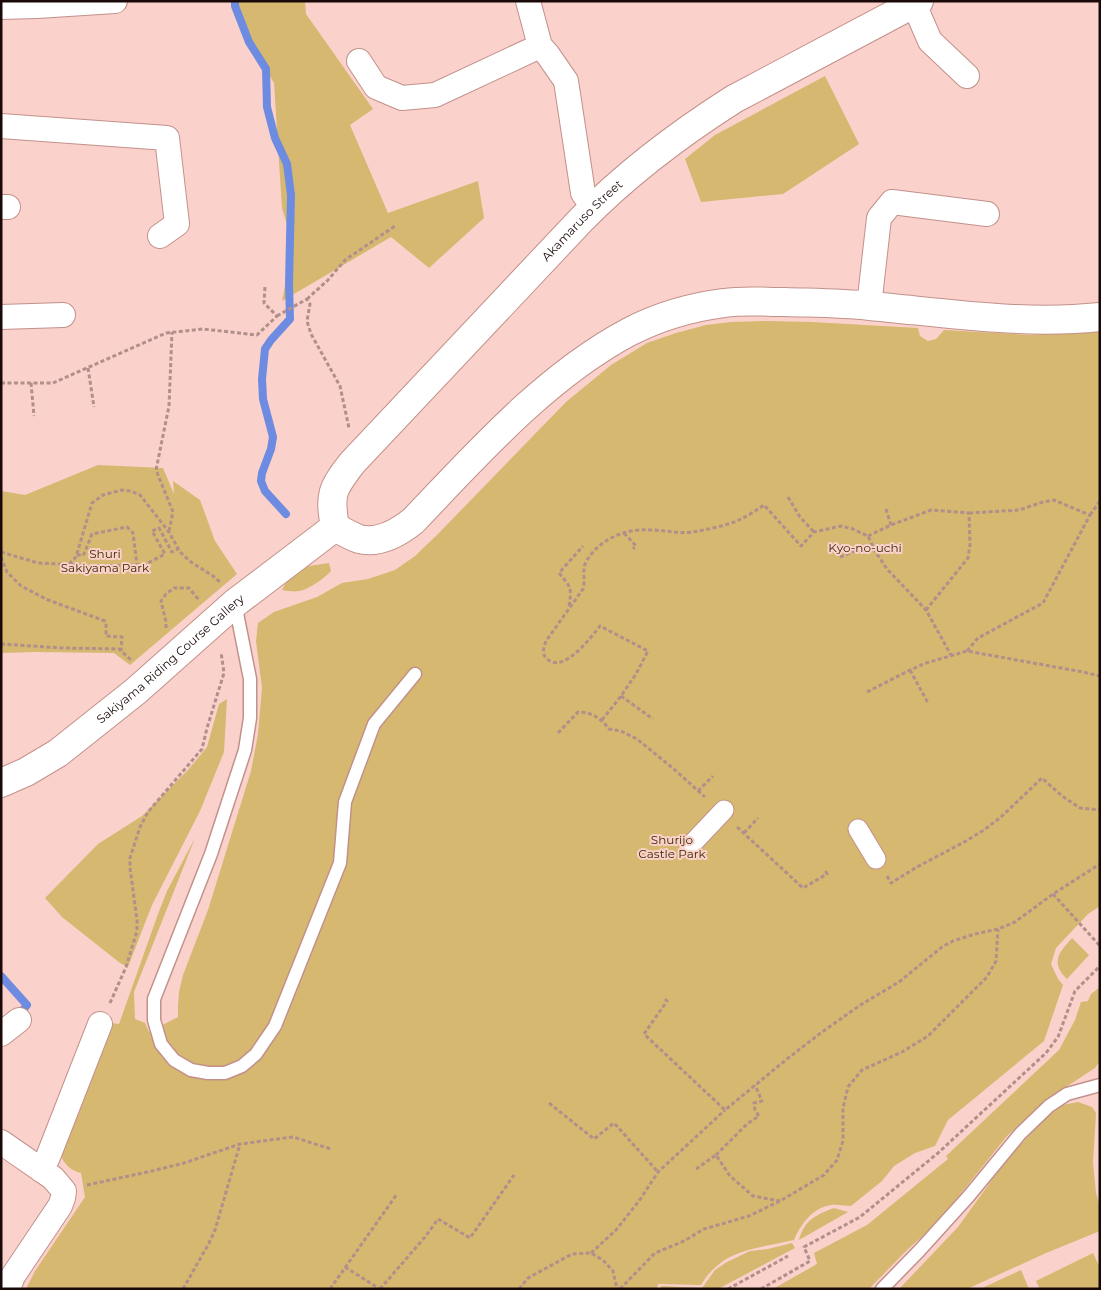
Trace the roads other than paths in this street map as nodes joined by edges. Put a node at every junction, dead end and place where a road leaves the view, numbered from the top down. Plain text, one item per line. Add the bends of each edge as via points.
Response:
1 (115, 1) edge
2 (120, 1) edge
3 (528, 1) edge
4 (917, 3) edge
5 (1, 7) edge
6 (540, 46) junction
7 (359, 61) dead end
8 (967, 76) dead end
9 (1, 126) edge
10 (593, 208) junction
11 (987, 214) dead end
12 (160, 236) dead end
13 (869, 306) junction
14 (63, 316) dead end
15 (1, 317) edge
16 (1100, 317) edge
17 (334, 527) junction
18 (227, 593) junction
19 (415, 674) dead end
20 (1, 783) edge
21 (723, 811) road end
22 (858, 829) dead end
23 (689, 847) dead end
24 (880, 865) road end
25 (100, 1024) road end
26 (1100, 1086) edge
27 (1, 1142) edge
28 (41, 1170) junction
29 (8, 1289) edge
30 (882, 1289) edge

1 - 2 street
1 - 5 street
3 - 6 street
4 - 8 street via 930,41
4 - 10 street, Akamaruso Street via 734,99 682,133
6 - 7 street via 435,95 402,98 376,87
6 - 10 street via 566,81 583,193
9 - 12 street via 167,138 177,224
10 - 17 street, Akamaruso Street via 352,463 336,484 332,496
11 - 13 street via 892,202 879,218
13 - 16 street via 1018,320
13 - 17 street via 725,303 679,312 654,321 602,348 552,385 403,530 370,540
14 - 15 street
17 - 18 street, Sakiyama Riding Course Gallery
18 - 19 lane via 250,679 250,718 245,750 211,854 154,999 154,1020 161,1044 174,1060 191,1070 225,1073 242,1066 256,1054 275,1026 340,863 345,802 374,724
18 - 20 street, Sakiyama Riding Course Gallery via 136,691 58,753
21 - 23 street
22 - 24 street
25 - 28 street
26 - 30 lane via 1068,1094 1049,1106 1020,1134 968,1197
27 - 28 street
28 - 29 street via 60,1184 63,1198

